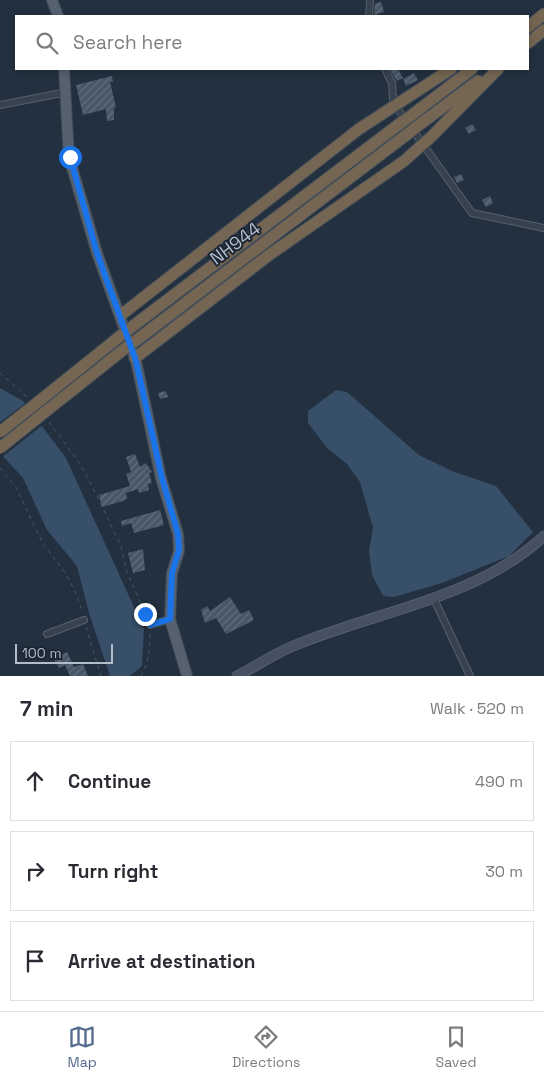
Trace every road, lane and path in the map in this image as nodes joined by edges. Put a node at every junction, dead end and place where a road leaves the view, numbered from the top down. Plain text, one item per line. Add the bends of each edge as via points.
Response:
1 (52, 0) edge
2 (370, 0) edge
3 (544, 14) edge
4 (58, 15) edge
5 (369, 15) edge
6 (530, 26) edge
7 (541, 32) edge
8 (529, 42) edge
9 (64, 70) edge
10 (386, 70) edge
11 (449, 70) edge
12 (471, 70) edge
13 (492, 70) edge
14 (497, 70) edge
15 (67, 92) junction
16 (395, 104) junction
17 (0, 105) edge
18 (423, 145) junction
19 (544, 228) edge
20 (121, 315) junction
21 (135, 358) junction
22 (0, 373) edge
23 (36, 403) junction
24 (46, 416) junction
25 (0, 432) edge
26 (0, 448) edge
27 (0, 468) edge
28 (544, 536) edge
29 (434, 597) junction
30 (170, 619) junction
31 (84, 620) junction
32 (150, 625) junction
33 (47, 634) dead end
34 (101, 676) edge
35 (141, 676) edge
36 (187, 676) edge
37 (237, 676) edge
38 (470, 676) edge

1 - 4 main road
2 - 5 street
3 - 6 highway
7 - 8 highway
9 - 15 main road
10 - 16 street via 392,83
11 - 16 highway
12 - 23 highway, NH944 / NH944, bridge
13 - 24 highway, NH944 / NH944, bridge via 123,350
14 - 18 highway
15 - 17 street
15 - 20 main road via 70,157 97,253
16 - 18 street
16 - 20 highway
18 - 19 street via 472,213
18 - 21 highway via 270,255
20 - 21 main road
21 - 30 main road via 178,534
22 - 23 path
23 - 25 highway, NH944 / NH944, bridge
24 - 26 highway, NH944 / NH944, bridge
24 - 32 path via 80,464 96,494 121,546 132,586
27 - 31 path via 16,487 43,544 74,589
28 - 29 street via 510,564
29 - 37 street via 291,647
29 - 38 street
30 - 32 street
30 - 36 main road
31 - 33 street
31 - 34 path
32 - 35 path via 150,648

